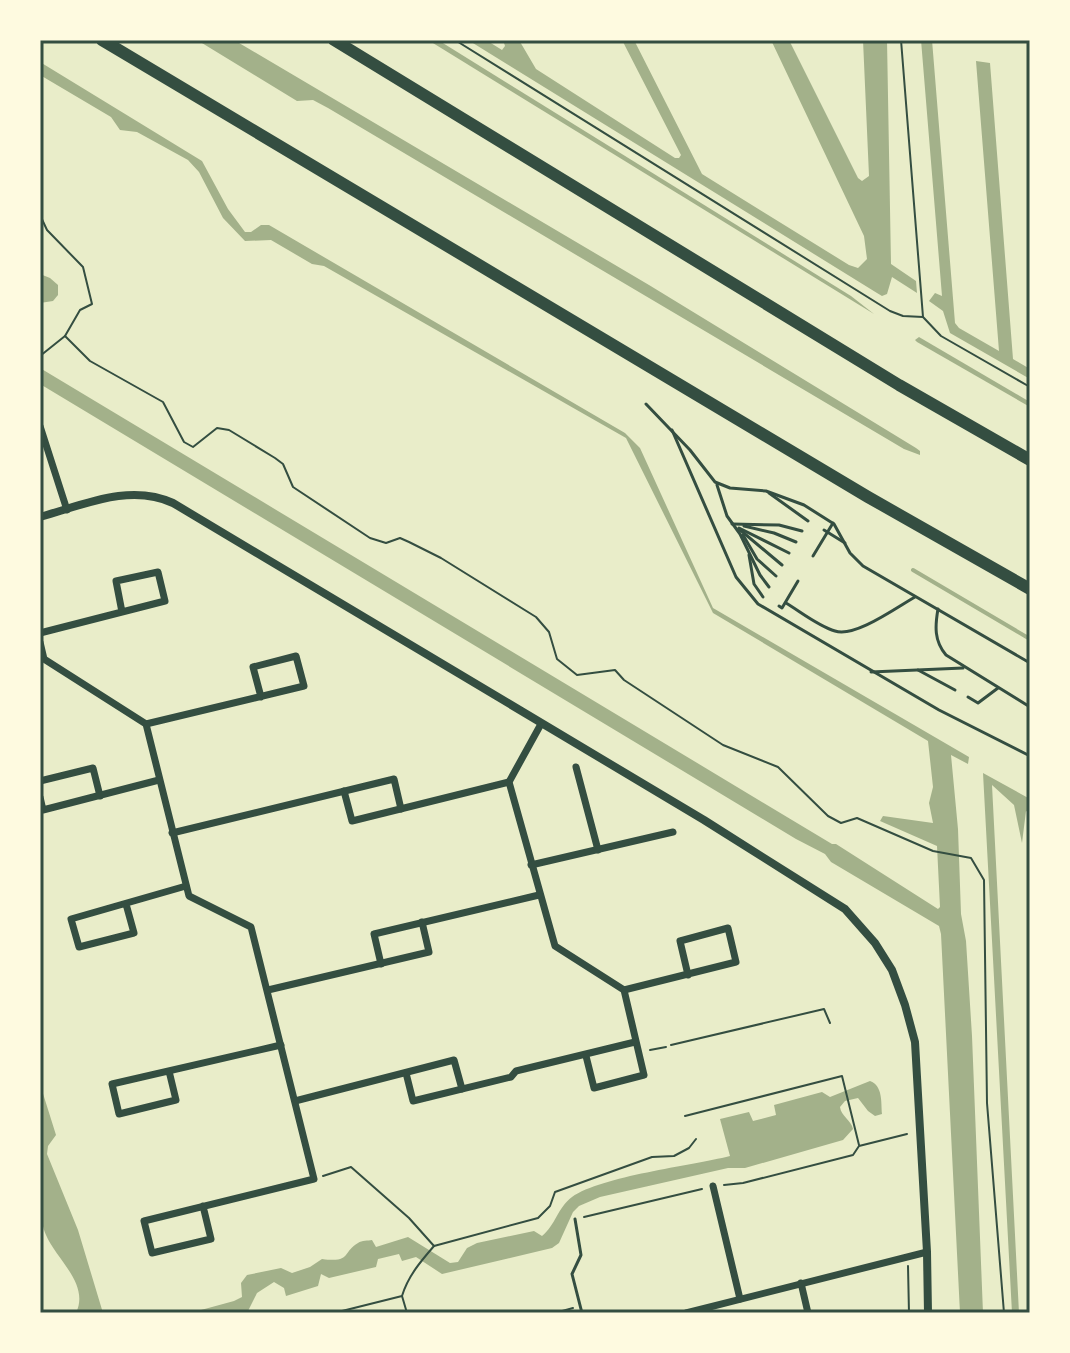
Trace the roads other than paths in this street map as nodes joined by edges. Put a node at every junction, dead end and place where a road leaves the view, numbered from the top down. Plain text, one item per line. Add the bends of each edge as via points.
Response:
1 (102, 40) edge
2 (334, 40) edge
3 (646, 404) dead end
4 (40, 426) edge
5 (672, 430) junction
6 (1030, 460) edge
7 (715, 482) junction
8 (766, 491) junction
9 (67, 510) junction
10 (40, 517) edge
11 (808, 521) dead end
12 (833, 523) junction
13 (733, 524) junction
14 (802, 531) dead end
15 (826, 531) junction
16 (796, 542) dead end
17 (845, 543) junction
18 (747, 548) junction
19 (789, 553) dead end
20 (813, 554) dead end
21 (782, 565) dead end
22 (776, 576) dead end
23 (798, 581) dead end
24 (769, 587) dead end
25 (1030, 589) edge
26 (763, 597) dead end
27 (915, 597) junction
28 (786, 599) junction
29 (781, 607) dead end
30 (938, 609) junction
31 (122, 612) junction
32 (40, 633) edge
33 (40, 642) edge
34 (1030, 663) edge
35 (964, 668) junction
36 (918, 670) junction
37 (871, 672) junction
38 (998, 688) junction
39 (955, 690) dead end
40 (261, 697) junction
41 (968, 697) dead end
42 (1030, 707) edge
43 (146, 724) junction
44 (541, 724) junction
45 (1030, 756) edge
46 (576, 767) dead end
47 (159, 780) junction
48 (40, 781) edge
49 (509, 782) junction
50 (344, 791) junction
51 (100, 796) junction
52 (40, 797) edge
53 (401, 809) junction
54 (673, 832) dead end
55 (172, 833) junction
56 (598, 850) junction
57 (531, 865) junction
58 (186, 886) junction
59 (539, 895) junction
60 (126, 904) junction
61 (422, 922) junction
62 (381, 964) junction
63 (688, 975) junction
64 (268, 990) junction
65 (624, 990) junction
66 (635, 1042) junction
67 (281, 1045) junction
68 (586, 1056) junction
69 (169, 1071) junction
70 (406, 1073) junction
71 (462, 1089) junction
72 (295, 1101) junction
73 (713, 1186) road end
74 (203, 1206) junction
75 (575, 1219) road end
76 (927, 1252) junction
77 (801, 1283) junction
78 (740, 1299) junction
79 (582, 1313) edge
80 (686, 1313) edge
81 (808, 1313) edge
82 (928, 1313) edge

1 - 25 highway
2 - 6 highway
3 - 5 lane
4 - 9 street
5 - 7 lane
5 - 37 lane via 748,595 769,613
7 - 8 lane
7 - 13 lane
8 - 11 lane
8 - 12 lane
9 - 10 street
9 - 44 street via 128,494 163,499
12 - 15 lane
12 - 17 lane
13 - 14 lane
13 - 16 lane
13 - 18 lane
13 - 19 lane
13 - 21 lane
13 - 22 lane
15 - 17 lane
15 - 20 lane
17 - 27 lane via 863,566
18 - 24 lane
18 - 26 lane via 754,584
23 - 28 lane
27 - 28 lane via 843,633
27 - 30 lane
28 - 29 lane
30 - 34 lane
30 - 35 lane via 939,645
31 - 31 street via 165,601 158,572 116,581
31 - 32 street
33 - 43 street via 44,659
35 - 36 lane
35 - 38 lane
36 - 37 lane
36 - 39 lane
37 - 45 lane
38 - 41 lane via 978,703
38 - 42 lane
40 - 40 street via 304,686 296,656 253,667
40 - 43 street
43 - 47 street
44 - 49 street
44 - 76 street via 845,909 875,943 905,1005 915,1042
46 - 56 street
47 - 51 street
47 - 55 street
48 - 51 street via 93,768
49 - 53 street
49 - 57 street
50 - 53 street via 352,821
50 - 53 street via 394,779
50 - 55 street
51 - 52 street via 43,810
54 - 56 street
55 - 58 street
56 - 57 street
57 - 59 street
58 - 60 street
58 - 64 street via 189,896 251,927
59 - 61 street
59 - 65 street via 555,946
60 - 60 street via 71,919 79,947 134,933
61 - 62 street via 374,934
61 - 62 street via 429,952
62 - 64 street
63 - 63 street via 736,962 728,928 680,941
63 - 65 street
64 - 67 street
65 - 66 street
66 - 68 street
66 - 68 street via 644,1075 594,1088
67 - 69 street
67 - 72 street
68 - 71 street
69 - 69 street via 112,1084 119,1114 176,1100
70 - 71 street via 413,1101
70 - 71 street via 454,1060
70 - 72 street
72 - 74 street via 314,1179
73 - 78 street
74 - 74 street via 211,1239 152,1253 144,1221
75 - 79 lane via 581,1255 572,1274
76 - 77 street
76 - 82 street
77 - 78 street
77 - 81 street
78 - 80 street

